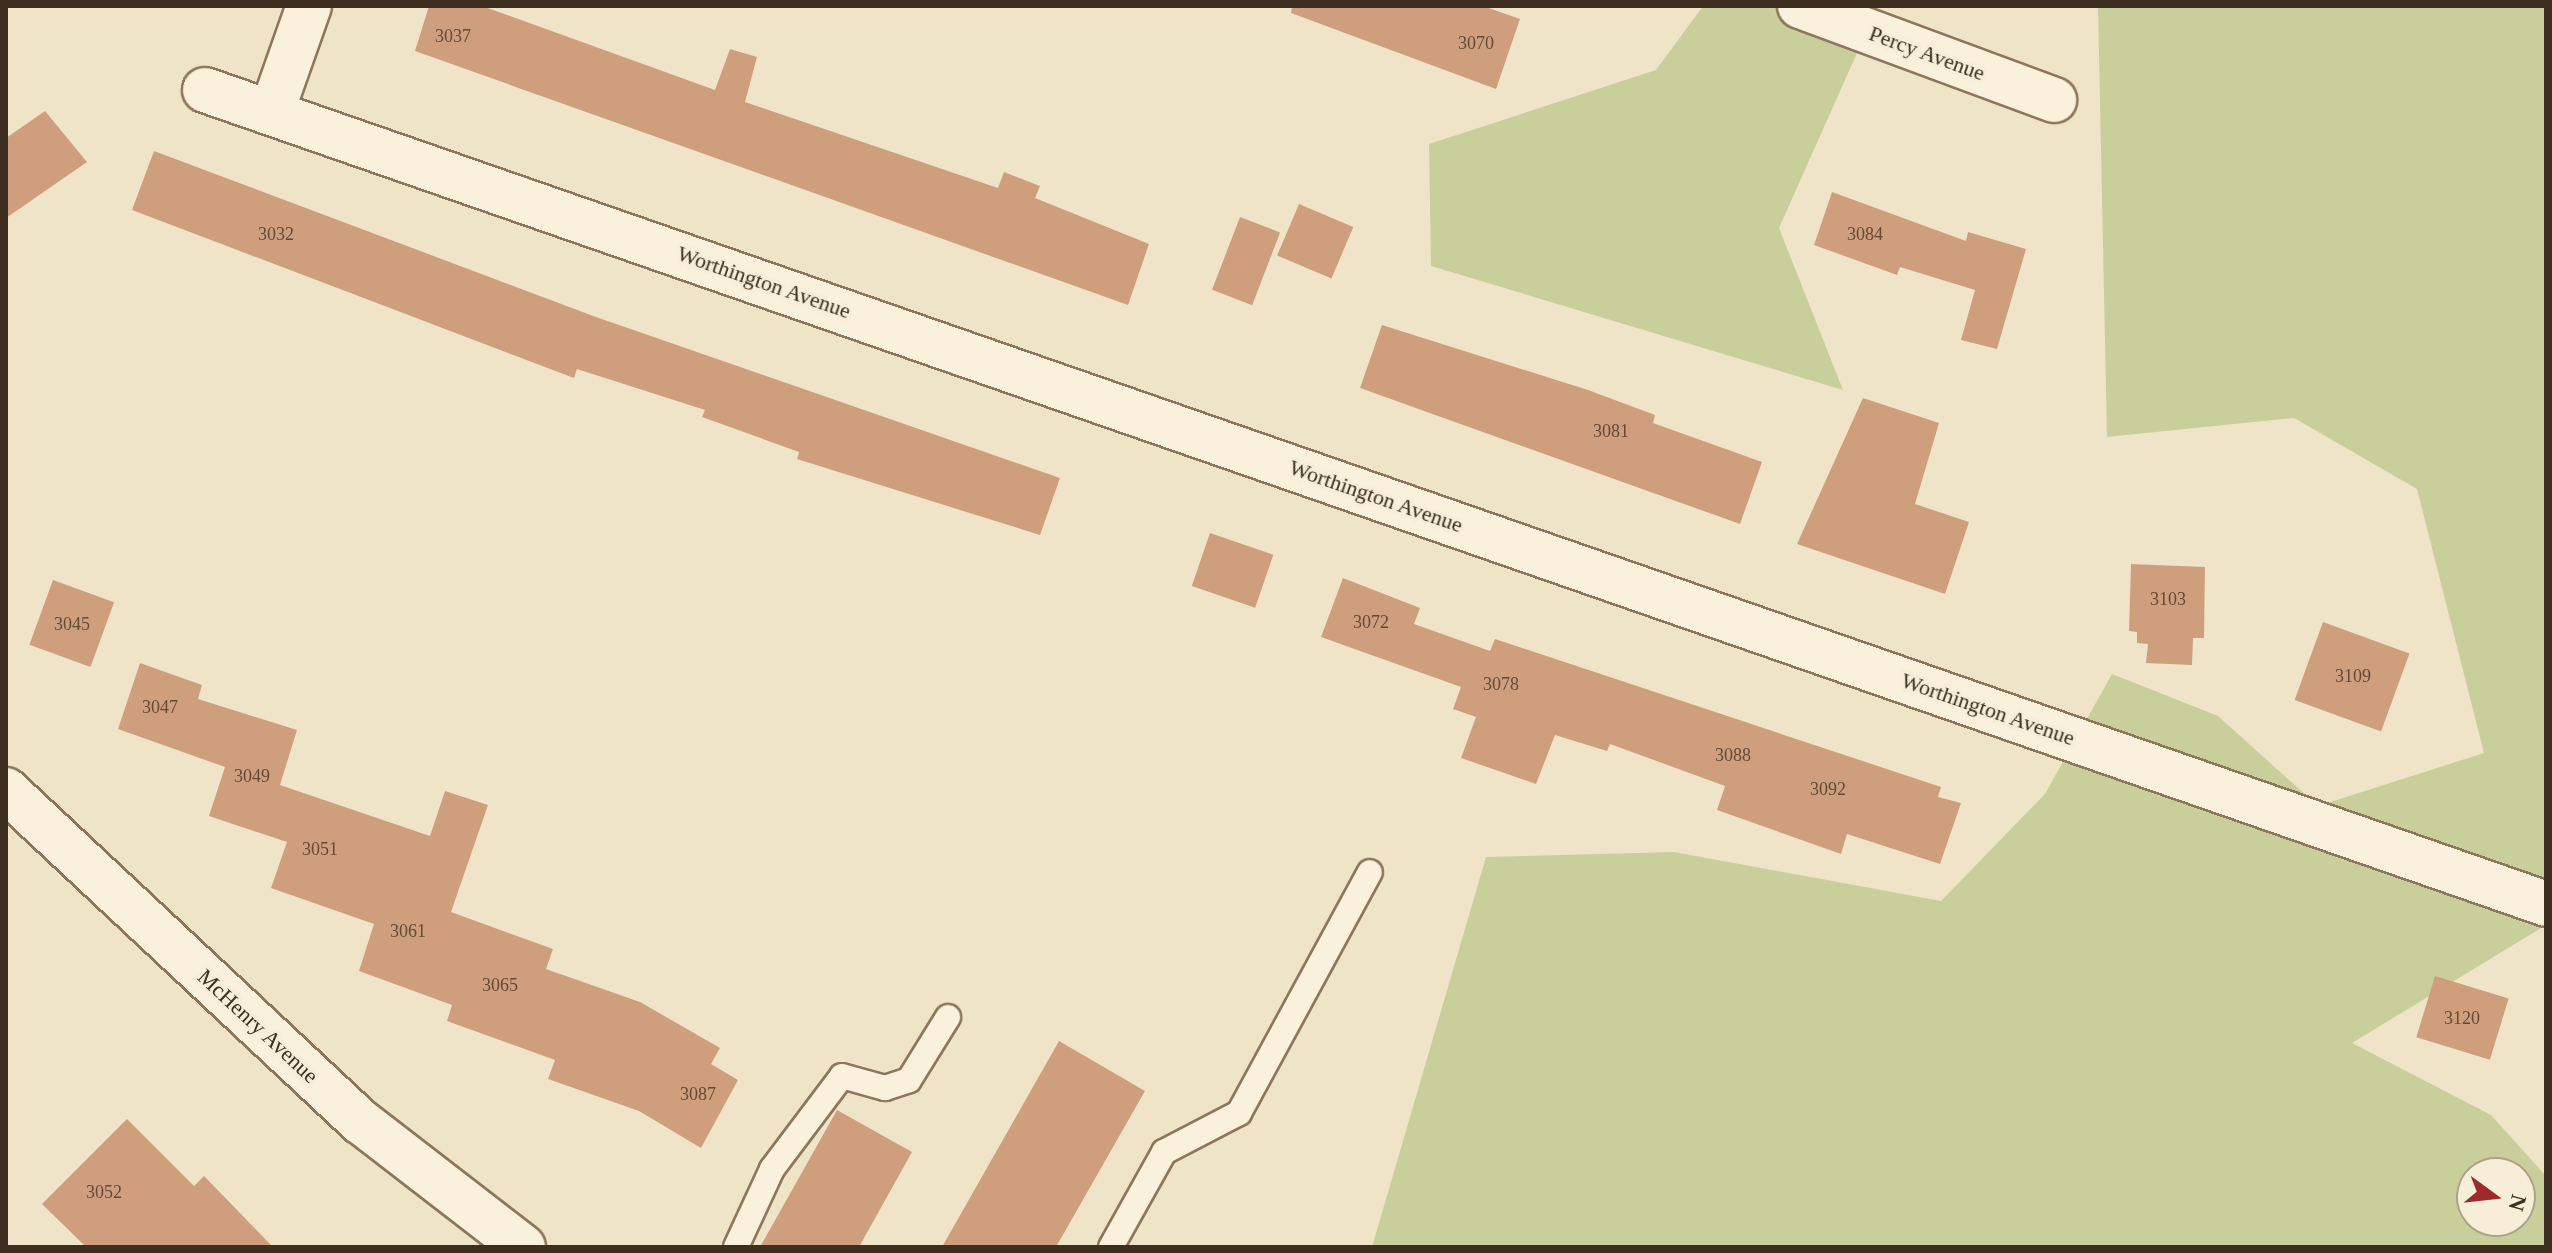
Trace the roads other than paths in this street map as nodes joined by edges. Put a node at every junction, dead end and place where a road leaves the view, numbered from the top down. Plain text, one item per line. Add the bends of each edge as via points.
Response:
1 (309, 6) edge
2 (1800, 6) edge
3 (205, 90) dead end
4 (2054, 100) dead end
5 (272, 111) junction
6 (6, 790) edge
7 (1370, 872) dead end
8 (2546, 904) edge
9 (948, 1017) dead end
10 (523, 1247) edge
11 (736, 1247) edge
12 (1111, 1247) edge

1 - 5 street
2 - 4 street, Percy Avenue
3 - 5 street, Worthington Avenue
5 - 8 street, Worthington Avenue
6 - 10 street, McHenry Avenue via 360,1121
7 - 12 lane via 1239,1113 1164,1152
9 - 11 lane via 909,1080 885,1088 842,1076 772,1169

